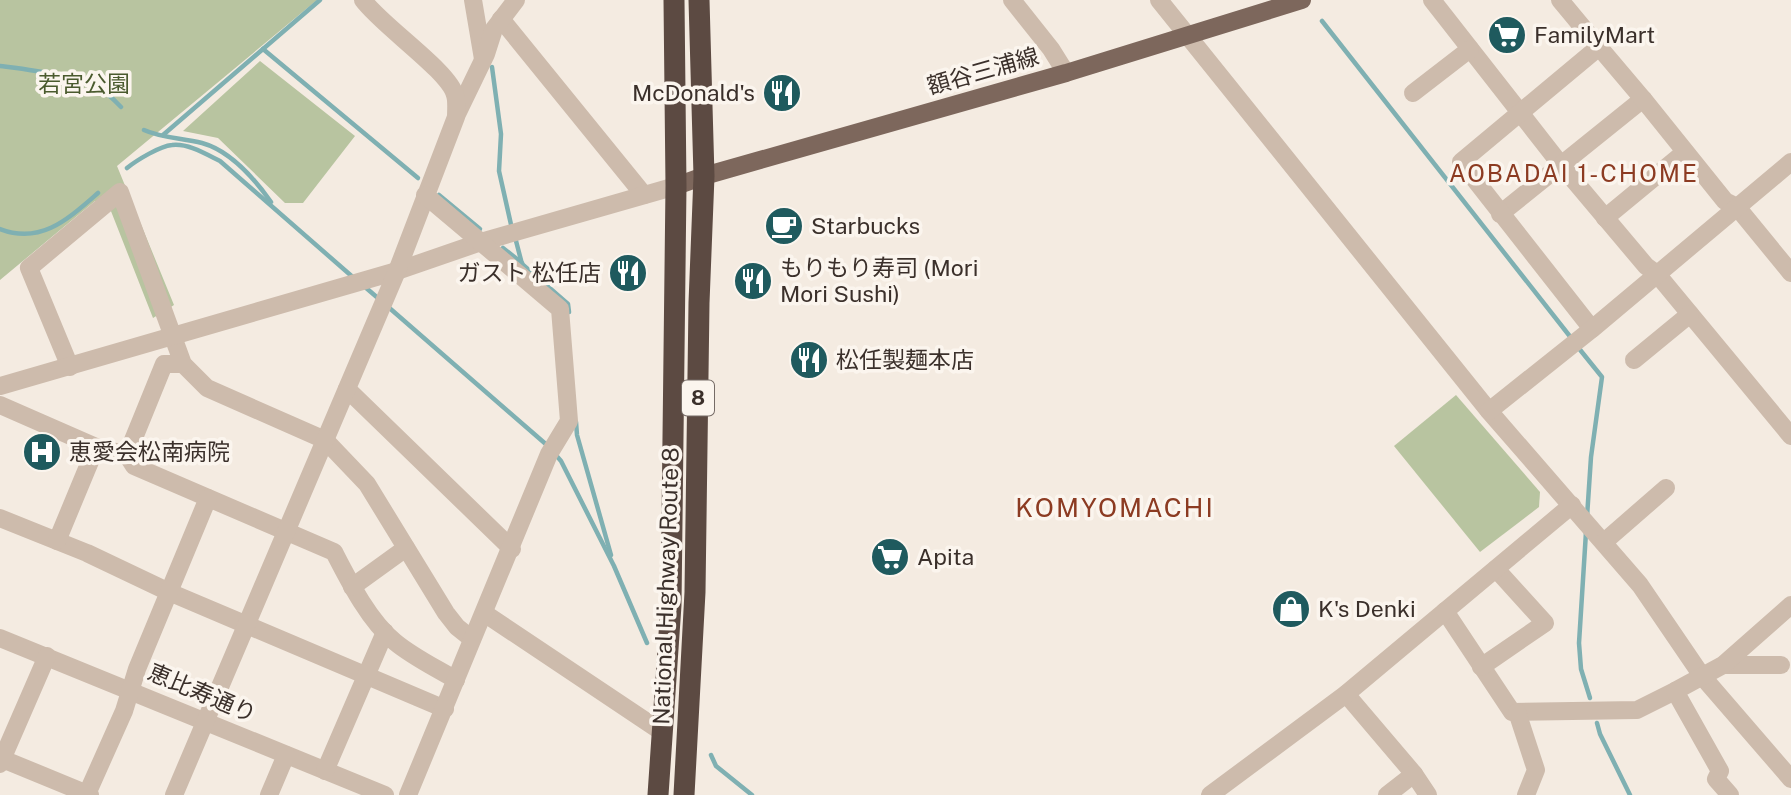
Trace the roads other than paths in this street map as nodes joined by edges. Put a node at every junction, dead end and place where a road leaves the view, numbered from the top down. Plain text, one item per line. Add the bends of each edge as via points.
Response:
1 (363, 0) edge
2 (473, 0) edge
3 (516, 0) edge
4 (674, 0) edge
5 (699, 0) edge
6 (1012, 0) edge
7 (1159, 0) edge
8 (1302, 0) edge
9 (1432, 0) edge
10 (1560, 0) edge
11 (501, 19) junction
12 (1189, 36) junction
13 (1599, 47) junction
14 (1470, 49) junction
15 (483, 59) junction
16 (1066, 73) junction
17 (1413, 93) dead end
18 (1643, 99) junction
19 (1520, 113) junction
20 (456, 117) junction
21 (1685, 152) junction
22 (1791, 162) edge
23 (1561, 165) junction
24 (704, 176) junction
25 (676, 187) junction
26 (425, 195) junction
27 (645, 195) junction
28 (1737, 207) junction
29 (1500, 214) junction
30 (1605, 218) junction
31 (481, 242) junction
32 (397, 271) junction
33 (1791, 273) edge
34 (1657, 274) junction
35 (1690, 314) junction
36 (172, 337) junction
37 (1582, 337) junction
38 (1634, 360) dead end
39 (183, 364) junction
40 (70, 367) junction
41 (0, 386) edge
42 (346, 389) junction
43 (0, 405) edge
44 (1489, 411) junction
45 (1791, 436) edge
46 (325, 440) junction
47 (96, 447) junction
48 (127, 455) junction
49 (1666, 488) dead end
50 (208, 498) junction
51 (1575, 509) junction
52 (0, 517) edge
53 (288, 532) junction
54 (1598, 535) junction
55 (57, 541) junction
56 (406, 548) junction
57 (512, 548) junction
58 (1496, 569) junction
59 (352, 587) junction
60 (169, 592) junction
61 (1791, 605) edge
62 (1445, 611) junction
63 (484, 613) junction
64 (248, 626) junction
65 (385, 632) junction
66 (0, 638) edge
67 (472, 639) junction
68 (47, 656) junction
69 (1723, 665) junction
70 (1781, 665) dead end
71 (1481, 667) junction
72 (366, 674) junction
73 (1702, 676) junction
74 (456, 680) junction
75 (131, 690) junction
76 (1675, 691) junction
77 (1346, 694) junction
78 (445, 709) junction
79 (1517, 712) junction
80 (206, 722) junction
81 (662, 732) junction
82 (286, 755) junction
83 (1, 760) edge
84 (325, 771) junction
85 (1414, 774) junction
86 (1791, 779) edge
87 (358, 790) edge
88 (81, 793) edge
89 (174, 795) edge
90 (269, 795) edge
91 (385, 795) edge
92 (408, 795) edge
93 (658, 795) edge
94 (684, 795) edge
95 (1210, 795) edge
96 (1387, 795) edge
97 (1428, 795) edge
98 (1526, 795) edge
99 (1730, 795) edge

1 - 20 street via 440,73 455,93
2 - 15 street
3 - 11 street
4 - 25 highway, National Highway Route 8 / 8
5 - 24 highway, National Highway Route 8 / 8
6 - 16 street
7 - 12 street
8 - 12 main road, 額谷三浦線
9 - 14 street
10 - 13 street
11 - 15 street
11 - 27 street
12 - 16 main road, 額谷三浦線
12 - 44 street
13 - 18 street
13 - 19 street
14 - 17 street
14 - 19 street
15 - 20 street
16 - 24 main road, 額谷三浦線
18 - 21 street
18 - 23 street
19 - 23 street
19 - 29 street via 1461,162
20 - 26 street
21 - 28 street via 1725,201
21 - 30 street
22 - 28 street
23 - 29 street
23 - 30 street
24 - 25 main road, 額谷三浦線
24 - 94 highway, National Highway Route 8 / 8 via 695,592
25 - 27 street
25 - 81 highway, National Highway Route 8 / 8 via 671,592
26 - 31 street
26 - 32 street
27 - 31 street
28 - 33 street
28 - 34 street
29 - 37 street
30 - 34 street
31 - 32 street
31 - 57 street via 560,309 569,421 553,448
32 - 36 street
32 - 42 street
34 - 35 street
34 - 37 street
35 - 38 street
35 - 45 street
36 - 39 street
36 - 40 street
36 - 40 street via 120,192 29,268
37 - 44 street
39 - 46 street via 206,388
39 - 48 street via 164,364
40 - 41 street
42 - 46 street
42 - 57 street
43 - 47 street
44 - 51 street
46 - 53 street
46 - 56 street via 367,484
47 - 48 street
47 - 55 street
48 - 50 street via 134,466
49 - 54 street
50 - 53 street
50 - 60 street
51 - 54 street
51 - 58 street
52 - 55 street
53 - 59 street via 334,552
53 - 64 street
54 - 73 street via 1640,585
55 - 60 street
56 - 59 street
56 - 67 street via 446,613
57 - 63 street
58 - 62 street
58 - 71 street via 1550,628
59 - 65 street
60 - 64 street
60 - 75 street
61 - 69 street
62 - 71 street
62 - 77 street
63 - 67 street
63 - 81 street
64 - 72 street
64 - 80 street
65 - 72 street
65 - 74 street
66 - 68 street, 恵比寿通り
67 - 74 street
68 - 75 street, 恵比寿通り
68 - 83 street
69 - 70 street
69 - 73 street
71 - 79 street via 1512,712
72 - 78 street
72 - 84 street
73 - 76 street
73 - 86 street
74 - 78 street
75 - 80 street, 恵比寿通り
75 - 88 street
76 - 79 street via 1637,710
76 - 99 street via 1720,771 1716,779
77 - 85 street
77 - 95 street
78 - 92 street
79 - 98 street via 1536,771
80 - 82 street, 恵比寿通り
80 - 89 street
81 - 93 highway, National Highway Route 8 / 8
82 - 84 street, 恵比寿通り
82 - 90 street
83 - 88 street
84 - 87 street, 恵比寿通り
85 - 96 street
85 - 97 street
87 - 91 street, 恵比寿通り

